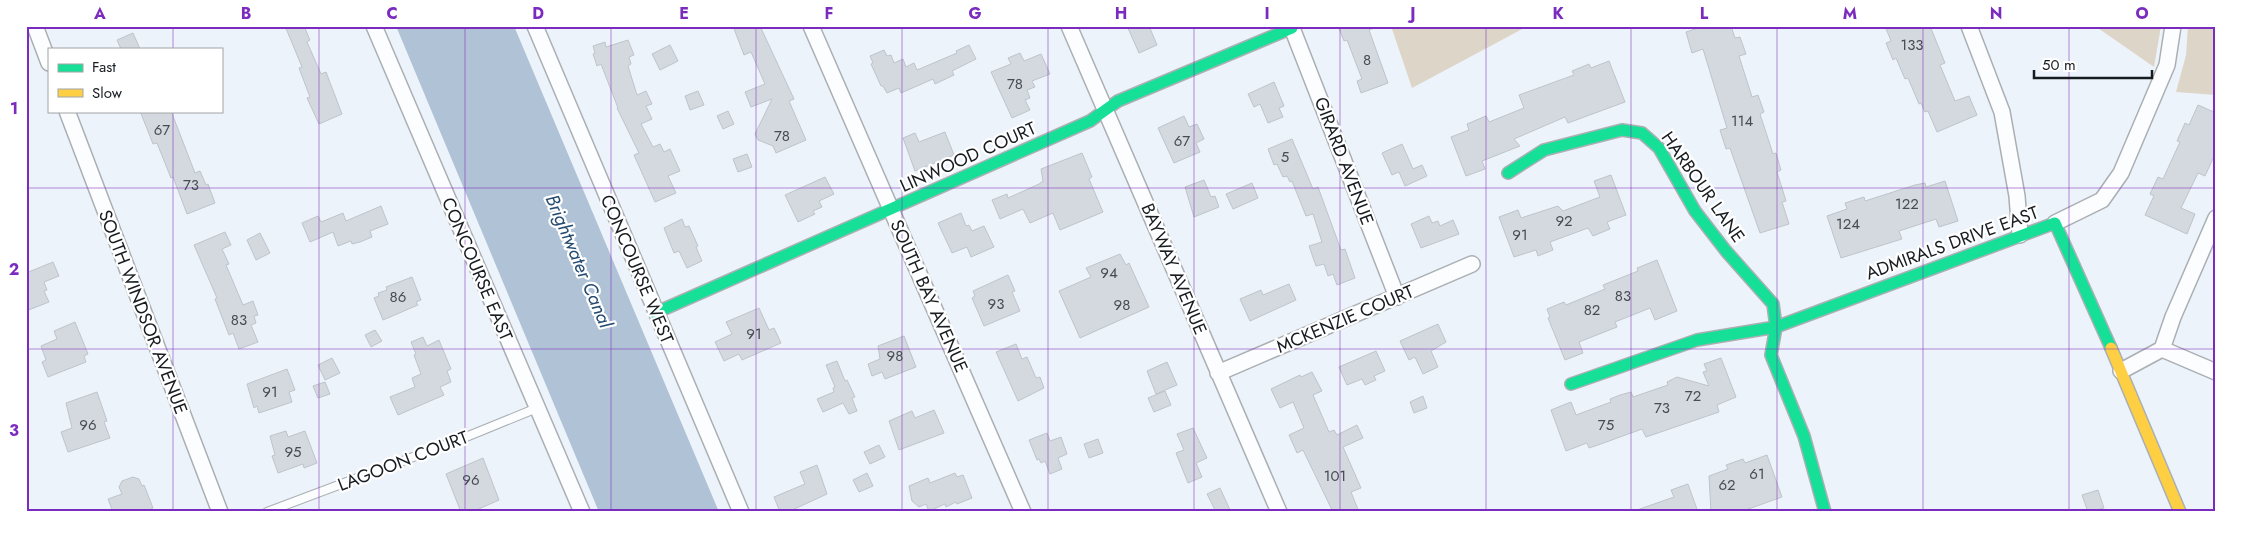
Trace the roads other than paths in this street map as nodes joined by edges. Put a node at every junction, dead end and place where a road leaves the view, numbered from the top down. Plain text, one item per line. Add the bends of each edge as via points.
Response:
1 (35, 26) edge
2 (374, 26) edge
3 (535, 26) edge
4 (811, 26) edge
5 (1069, 26) edge
6 (1969, 26) edge
7 (2173, 26) edge
8 (1291, 27) edge
9 (48, 60) edge
10 (1106, 110) junction
11 (67, 112) edge
12 (1508, 172) dead end
13 (891, 210) junction
14 (2216, 218) edge
15 (2055, 223) junction
16 (2020, 235) junction
17 (1472, 264) dead end
18 (1397, 297) junction
19 (655, 313) junction
20 (1776, 327) junction
21 (2162, 349) junction
22 (2121, 371) junction
23 (2216, 372) edge
24 (1218, 373) junction
25 (1571, 384) dead end
26 (537, 408) junction
27 (220, 512) edge
28 (267, 512) edge
29 (582, 512) edge
30 (741, 512) edge
31 (1022, 512) edge
32 (1279, 512) edge
33 (1825, 512) edge
34 (2180, 512) edge

1 - 9 street
2 - 26 street, CONCOURSE EAST
3 - 19 street, CONCOURSE WEST
4 - 13 street, SOUTH BAY AVENUE
5 - 10 street, BAYWAY AVENUE
6 - 16 street via 2002,112 2017,196
7 - 15 street via 2167,65 2117,179 2102,200
8 - 10 street, LINWOOD COURT via 1118,101
8 - 18 street, GIRARD AVENUE
10 - 13 street, LINWOOD COURT via 1090,122
10 - 24 street, BAYWAY AVENUE
11 - 27 street, SOUTH WINDSOR AVENUE
12 - 20 street, HARBOUR LANE via 1544,150 1622,130 1642,133 1658,148 1701,219 1773,304
13 - 19 street, LINWOOD COURT
13 - 31 street, SOUTH BAY AVENUE
14 - 21 street
15 - 16 street, ADMIRALS DRIVE EAST
15 - 22 street, ADMIRALS DRIVE EAST
16 - 20 street, ADMIRALS DRIVE EAST
17 - 18 street, MCKENZIE COURT
18 - 24 street, MCKENZIE COURT
19 - 30 street, CONCOURSE WEST
20 - 25 street via 1697,340
20 - 33 street via 1771,355 1804,436
21 - 22 street
21 - 23 street
22 - 34 street, ADMIRALS DRIVE EAST
24 - 32 street, BAYWAY AVENUE
26 - 28 lane, LAGOON COURT
26 - 29 street, CONCOURSE EAST

